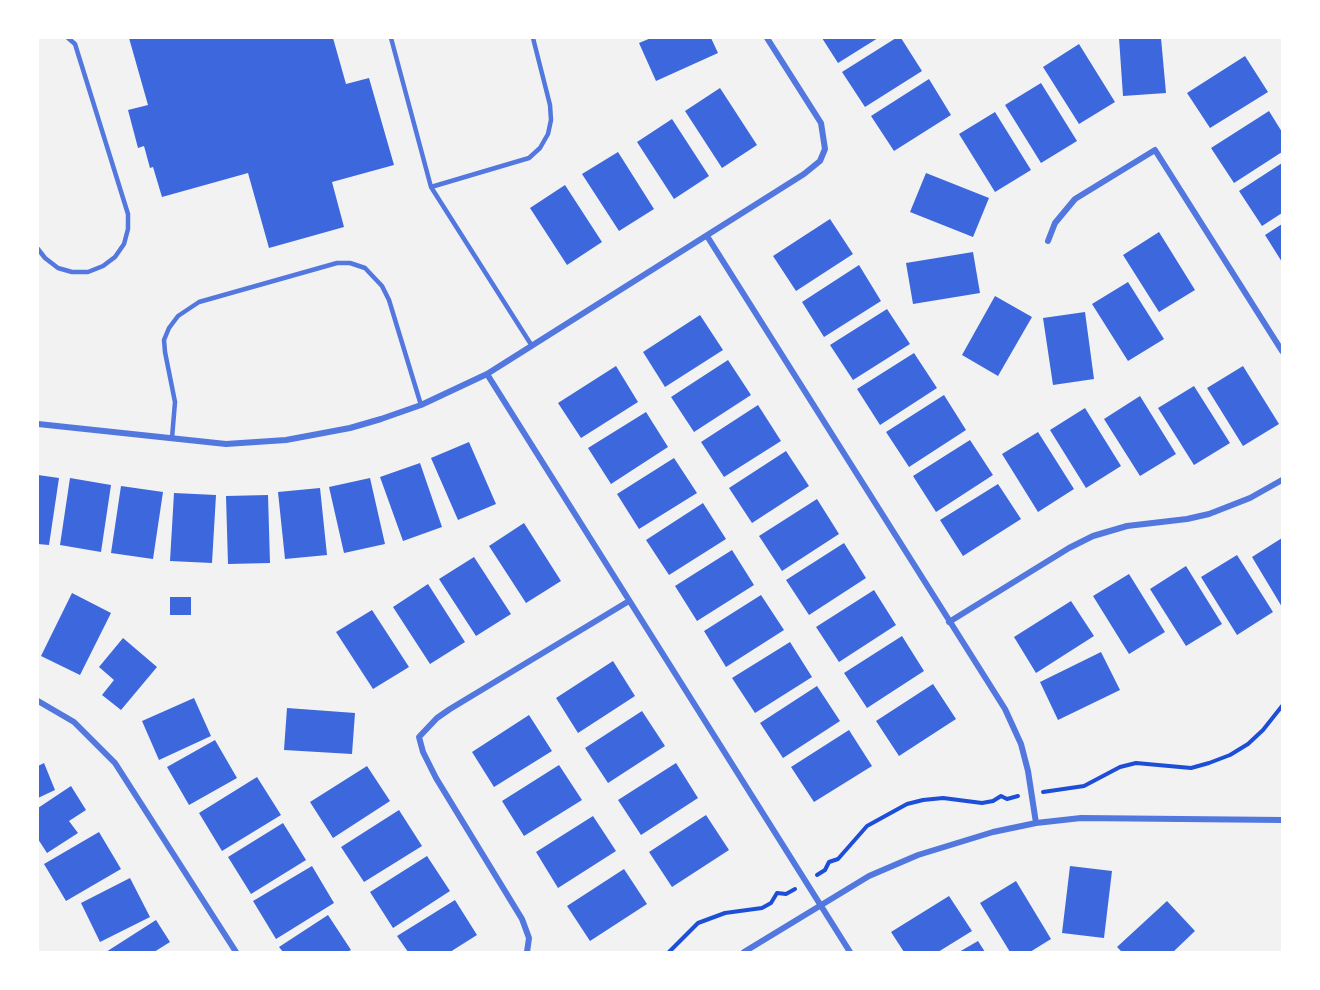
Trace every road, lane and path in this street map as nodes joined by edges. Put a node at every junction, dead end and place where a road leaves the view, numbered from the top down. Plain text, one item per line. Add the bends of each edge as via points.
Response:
1 (68, 38) edge
2 (391, 38) edge
3 (533, 38) edge
4 (767, 38) edge
5 (431, 187) junction
6 (707, 236) junction
7 (1048, 241) dead end
8 (38, 249) edge
9 (532, 346) junction
10 (1282, 351) edge
11 (488, 374) junction
12 (421, 405) junction
13 (38, 424) edge
14 (172, 438) junction
15 (1282, 480) edge
16 (629, 601) junction
17 (949, 622) junction
18 (38, 701) edge
19 (1282, 706) edge
20 (1032, 794) junction
21 (1282, 820) edge
22 (1035, 823) junction
23 (806, 882) junction
24 (820, 905) junction
25 (236, 952) edge
26 (527, 952) edge
27 (669, 952) edge
28 (744, 952) edge
29 (850, 952) edge

1 - 8 lane via 75,44 128,214 128,229 115,257 88,272 57,268
2 - 5 lane
3 - 5 lane via 550,105 549,127 540,148 529,158
4 - 6 street via 821,123 825,149 820,161 804,174
5 - 9 lane
6 - 9 street
6 - 17 street
7 - 10 street via 1055,223 1075,199 1155,150
9 - 11 street
11 - 12 street
11 - 16 street
12 - 14 street via 350,428 286,440 226,444
12 - 14 lane via 382,286 365,268 337,263 199,302 178,316 164,340 175,402
13 - 14 street
15 - 17 street via 1209,514 1119,528 1094,536
16 - 23 street
16 - 26 street via 450,709 419,737 436,778 522,919 529,938
17 - 20 street via 1014,725
18 - 25 street via 74,722 115,763
19 - 20 path via 1248,744 1209,763 1191,768 1136,763 1084,786
20 - 22 street
20 - 23 path via 1006,799 1000,796 982,803 943,798 907,804 867,826 838,859
21 - 22 street via 1103,818
22 - 24 street via 918,855 869,876
23 - 24 street
23 - 27 path via 786,894 777,893 762,908 725,913 699,923
24 - 28 street
24 - 29 street

